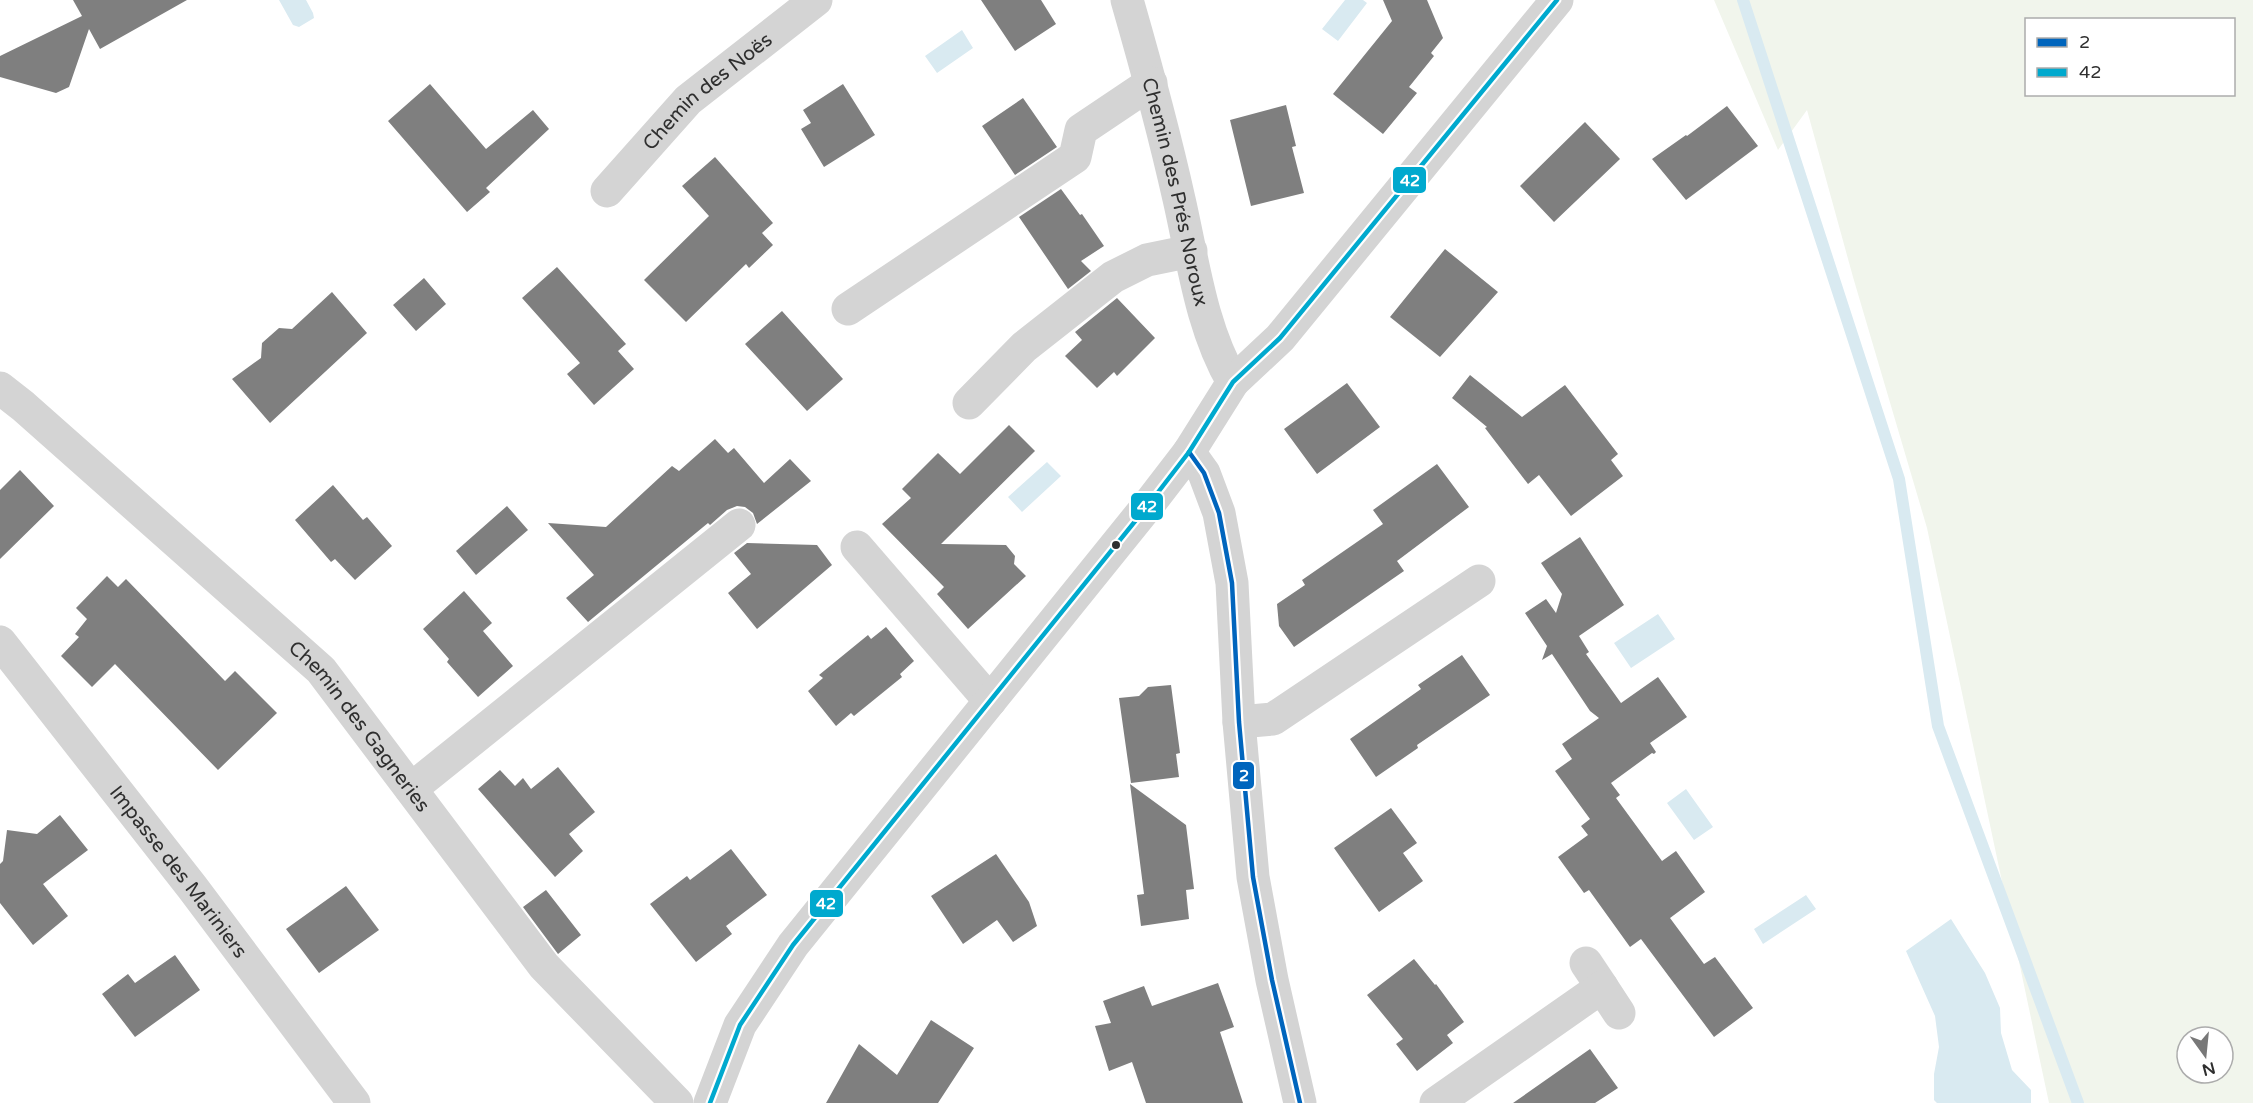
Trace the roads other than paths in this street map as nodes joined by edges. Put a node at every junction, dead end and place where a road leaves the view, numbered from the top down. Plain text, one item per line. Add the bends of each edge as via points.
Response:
1 (816, 0) edge
2 (1127, 0) edge
3 (1557, 0) edge
4 (1151, 83) junction
5 (607, 191) dead end
6 (1191, 251) junction
7 (848, 309) dead end
8 (1233, 382) junction
9 (0, 388) edge
10 (969, 403) dead end
11 (1190, 452) junction
12 (739, 525) dead end
13 (857, 547) dead end
14 (1479, 581) dead end
15 (0, 642) edge
16 (990, 701) junction
17 (1239, 722) junction
18 (411, 789) junction
19 (1602, 988) dead end
20 (354, 1103) edge
21 (677, 1103) edge
22 (710, 1103) edge
23 (1300, 1103) edge
24 (1436, 1103) edge

1 - 5 street, Chemin des Noës via 688,100
2 - 4 street, Chemin des Prés Noroux
3 - 8 street via 1280,338
4 - 6 street, Chemin des Prés Noroux
4 - 7 street via 1081,130 1075,157
6 - 8 street, Chemin des Prés Noroux via 1207,321
6 - 10 street via 1147,260 1113,277 1024,347
8 - 11 street
9 - 18 street, Chemin des Gagneries via 321,670
11 - 16 street
11 - 17 street via 1204,473 1219,513 1230,572
12 - 18 street
13 - 16 street
14 - 17 street via 1273,718
15 - 20 street, Impasse des Mariniers via 192,887
16 - 22 street via 793,945 740,1025
17 - 23 street via 1253,876
18 - 21 street, Chemin des Gagneries via 544,966
19 - 24 street

